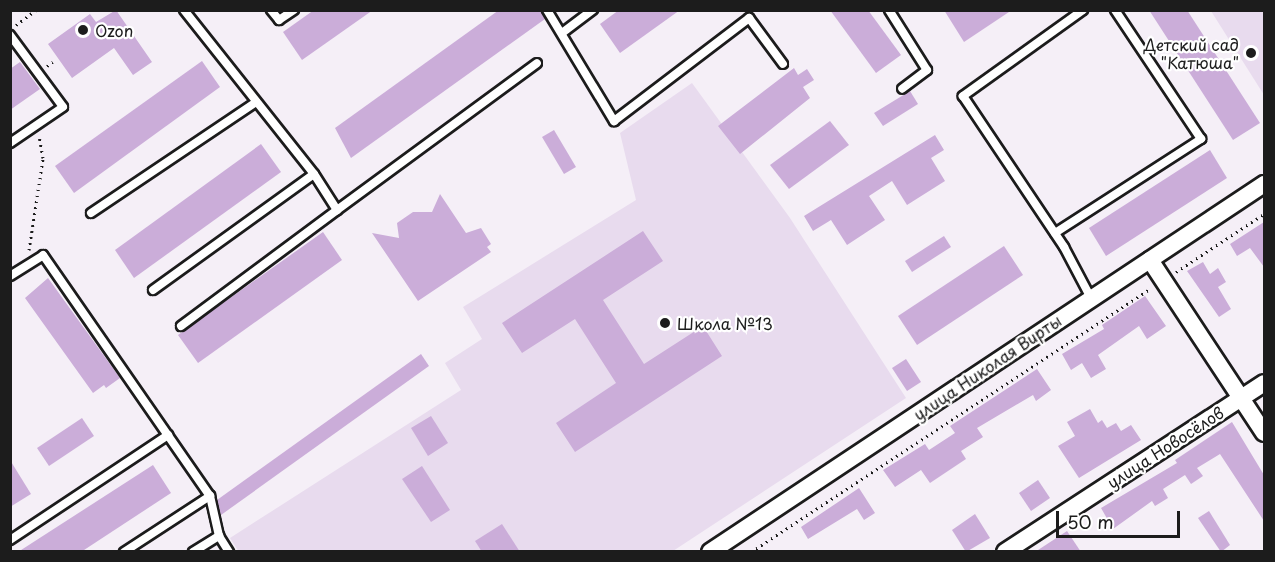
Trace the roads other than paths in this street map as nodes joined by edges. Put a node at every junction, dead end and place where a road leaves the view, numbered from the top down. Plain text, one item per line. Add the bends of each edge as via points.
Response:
1 (184, 10) edge
2 (271, 10) edge
3 (294, 10) edge
4 (547, 10) edge
5 (593, 10) edge
6 (889, 10) edge
7 (1083, 10) edge
8 (1115, 10) edge
9 (562, 33) junction
10 (10, 35) edge
11 (537, 63) dead end
12 (783, 64) dead end
13 (902, 89) dead end
14 (256, 102) junction
15 (10, 143) edge
16 (314, 174) junction
17 (1264, 184) edge
18 (337, 210) junction
19 (91, 213) dead end
20 (1055, 233) junction
21 (1150, 260) junction
22 (10, 276) edge
23 (153, 290) dead end
24 (1091, 298) junction
25 (180, 326) dead end
26 (1264, 383) edge
27 (1240, 399) junction
28 (1264, 434) edge
29 (168, 435) junction
30 (210, 496) junction
31 (219, 536) junction
32 (10, 540) edge
33 (124, 552) edge
34 (193, 552) edge
35 (229, 552) edge
36 (710, 552) edge
37 (1005, 552) edge

1 - 14 lane
2 - 3 lane via 279,21
4 - 9 lane
5 - 9 lane
6 - 13 lane via 927,70
7 - 20 lane via 963,96
8 - 20 lane via 1201,140
9 - 12 lane via 614,121 749,18
10 - 15 lane via 63,107
11 - 18 lane
14 - 16 lane
14 - 19 lane
16 - 18 lane
16 - 23 lane
17 - 21 street, улица Николая Вирты
18 - 25 lane
20 - 24 lane
21 - 24 street, улица Николая Вирты
21 - 27 street
22 - 29 lane via 43,255
24 - 36 street, улица Николая Вирты
26 - 27 street, улица Новосёлов
27 - 28 street
27 - 37 street, улица Новосёлов
29 - 30 lane
29 - 32 lane
30 - 31 lane
30 - 33 lane
31 - 34 lane
31 - 35 lane

